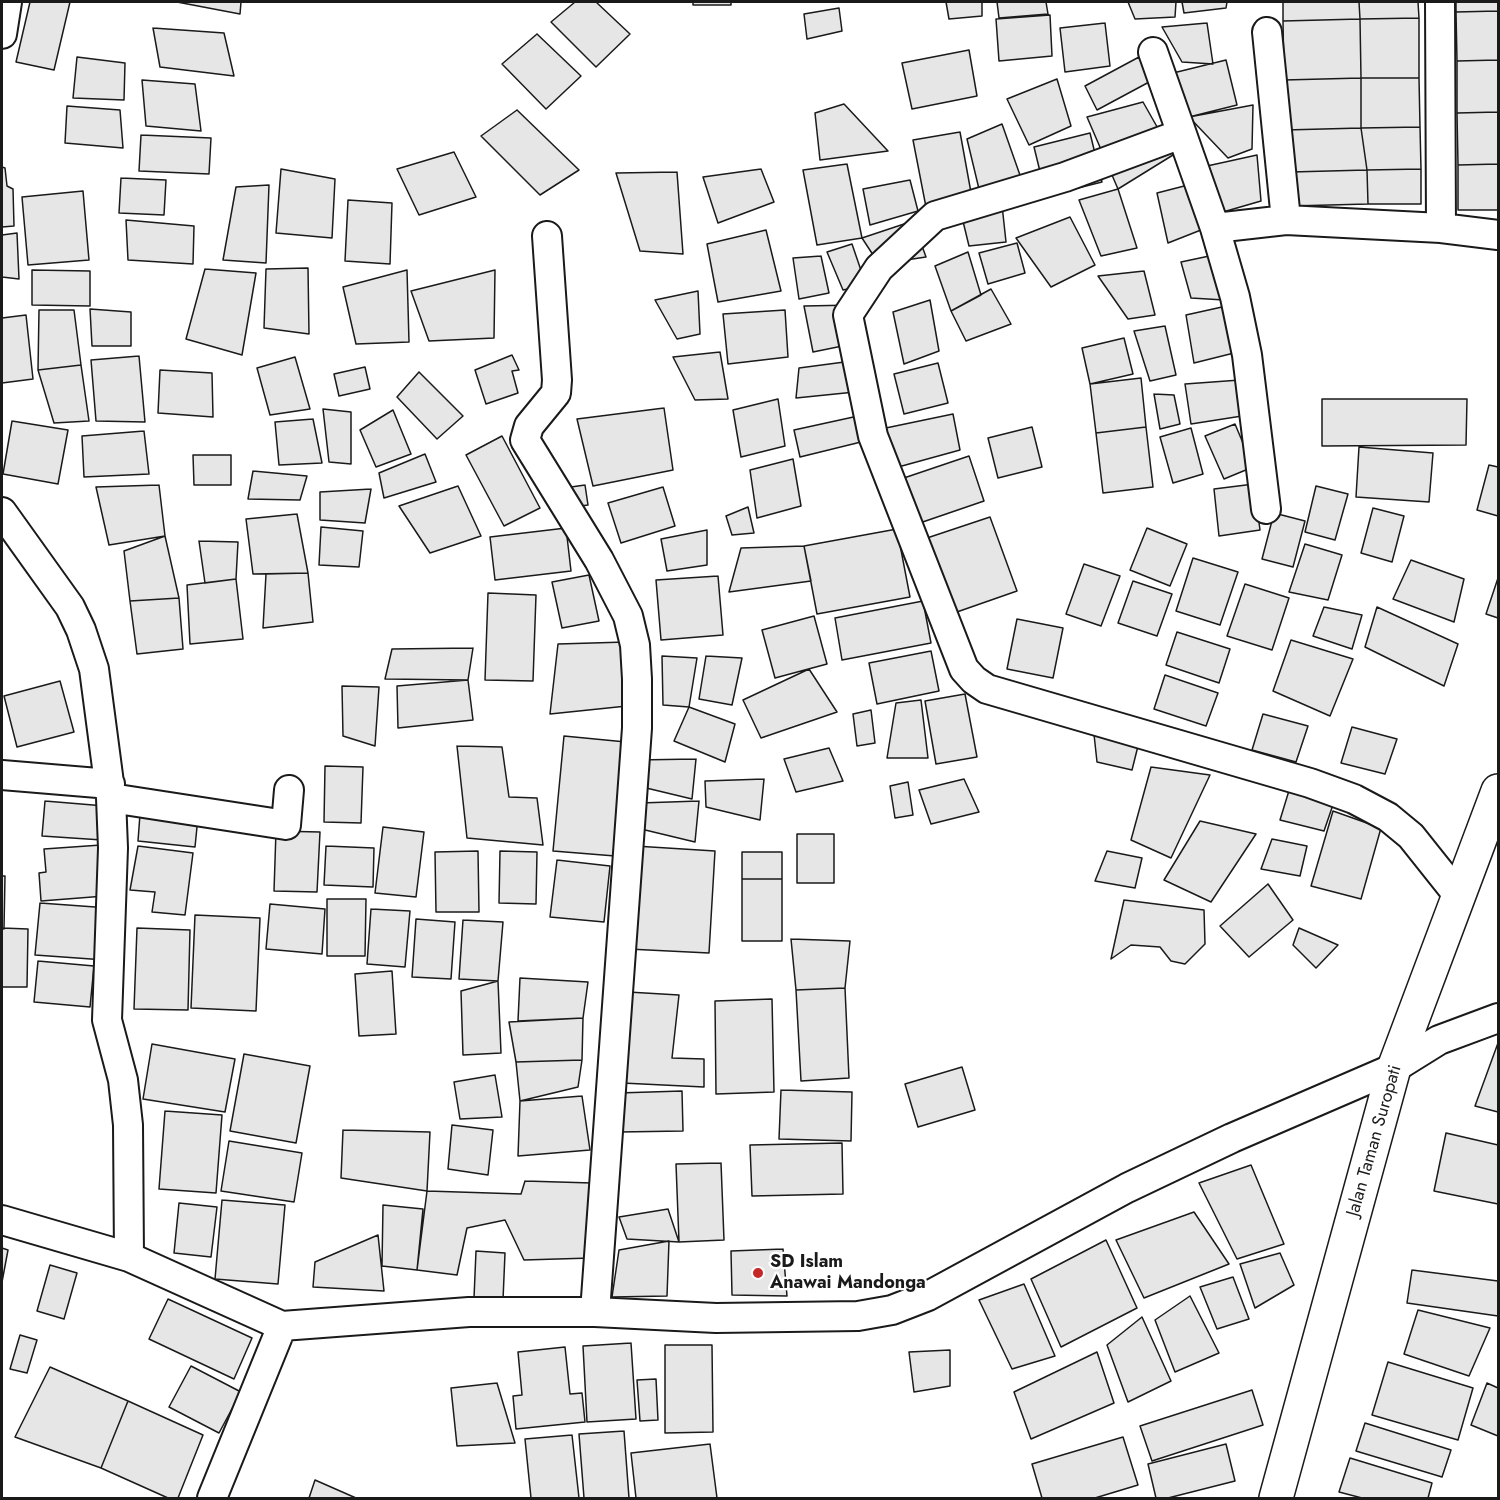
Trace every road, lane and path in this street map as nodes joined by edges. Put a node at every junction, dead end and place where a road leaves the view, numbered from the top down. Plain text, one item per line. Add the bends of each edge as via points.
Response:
1 (7, 2) edge
2 (1440, 2) edge
3 (1267, 32) dead end
4 (2, 34) edge
5 (1153, 52) dead end
6 (1181, 134) junction
7 (1286, 220) junction
8 (1215, 228) junction
9 (1440, 228) junction
10 (1498, 235) edge
11 (547, 236) dead end
12 (1266, 509) dead end
13 (2, 512) edge
14 (2, 775) edge
15 (290, 790) dead end
16 (110, 791) junction
17 (1498, 791) edge
18 (1458, 895) junction
19 (1498, 1018) edge
20 (1394, 1068) junction
21 (2, 1220) edge
22 (129, 1257) junction
23 (595, 1312) junction
24 (282, 1326) junction
25 (212, 1498) edge
26 (1276, 1498) edge

1 - 4 street
2 - 9 street
3 - 7 street
5 - 6 street
6 - 8 street
6 - 18 street via 1065,177 935,216 879,268 848,315 873,436 964,669 974,680 987,689 1354,799 1388,817 1411,836
7 - 8 street
7 - 9 street
8 - 12 street via 1247,356
9 - 10 street
11 - 23 street via 556,393 529,426 525,440 599,560 628,616 633,629 637,679 637,728
13 - 16 street via 70,608 81,630 94,669
14 - 16 street
15 - 16 street via 286,825
16 - 22 street via 113,848 107,1020 123,1080 128,1125
17 - 18 street, Jalan Taman Suropati
18 - 20 street, Jalan Taman Suropati
19 - 20 street via 1439,1040
20 - 23 street via 1138,1183 928,1296 892,1310 858,1316 716,1318
20 - 26 street, Jalan Taman Suropati
21 - 22 street
22 - 24 street
23 - 24 street via 469,1312
24 - 25 street

